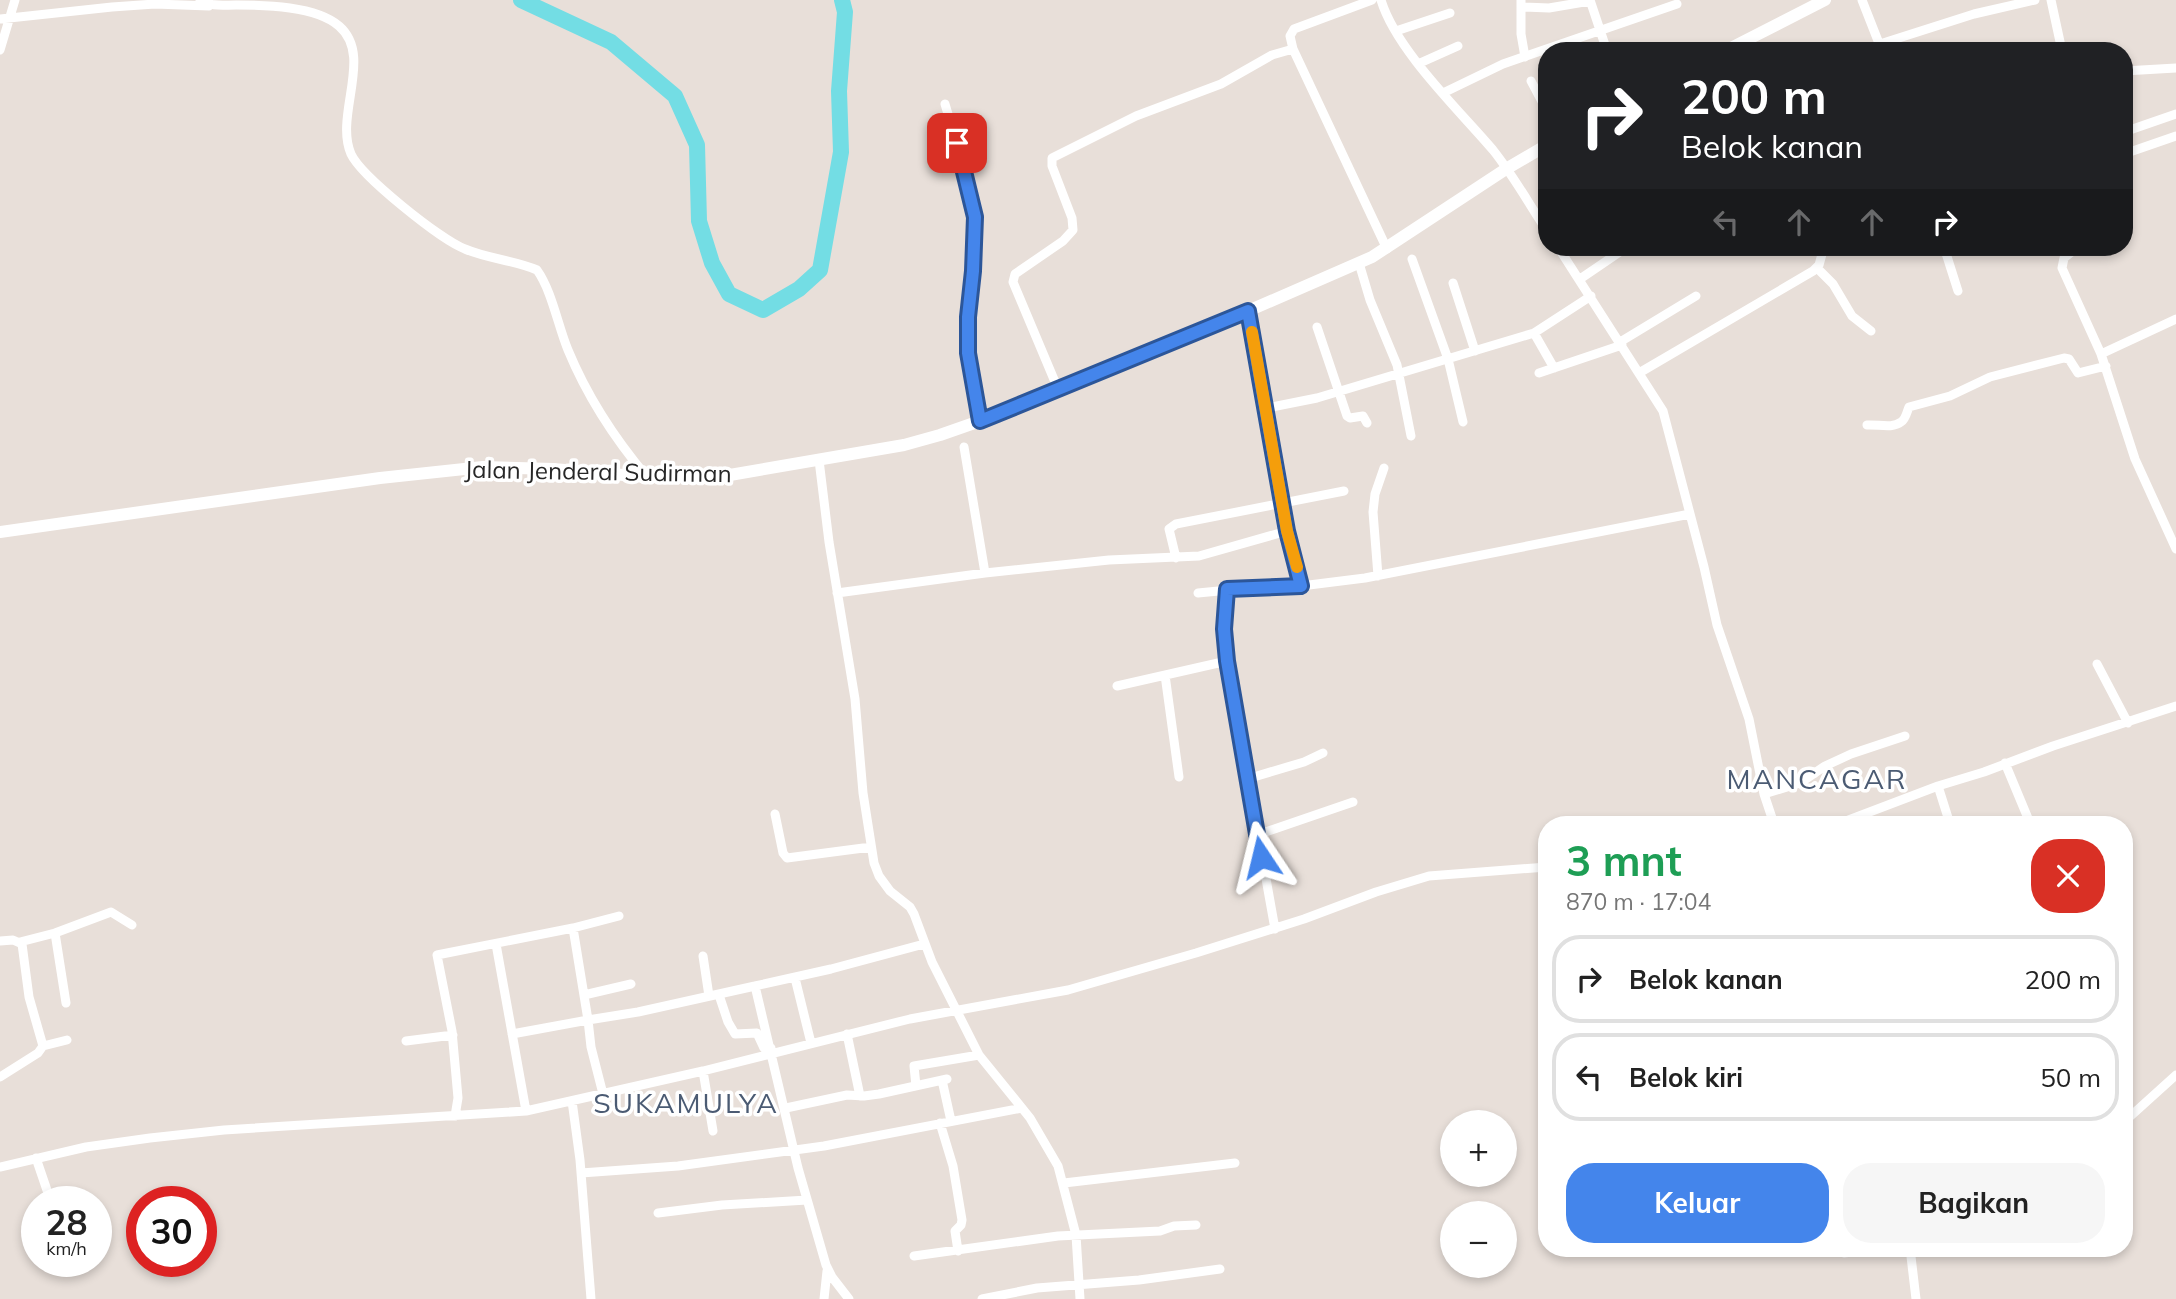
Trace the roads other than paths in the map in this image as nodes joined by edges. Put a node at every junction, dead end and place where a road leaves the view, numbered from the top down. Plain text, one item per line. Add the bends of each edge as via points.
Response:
1 (15, 0) edge
2 (200, 0) edge
3 (1371, 0) edge
4 (1381, 0) edge
5 (1590, 0) edge
6 (1825, 0) edge
7 (1862, 0) edge
8 (2035, 0) edge
9 (2051, 0) edge
10 (1521, 3) edge
11 (1676, 4) dead end
12 (209, 6) junction
13 (1450, 13) dead end
14 (5, 19) edge
15 (1600, 30) junction
16 (1396, 31) junction
17 (1566, 42) edge
18 (1604, 42) edge
19 (1743, 42) edge
20 (1879, 42) edge
21 (1895, 42) edge
22 (2060, 42) edge
23 (1458, 46) dead end
24 (1293, 49) junction
25 (0, 50) edge
26 (1538, 52) edge
27 (1523, 57) junction
28 (1420, 64) junction
29 (2176, 68) edge
30 (2133, 70) edge
31 (1531, 81) dead end
32 (1443, 93) junction
33 (1538, 94) edge
34 (945, 104) dead end
35 (2176, 114) edge
36 (2133, 129) edge
37 (2176, 136) edge
38 (1538, 150) edge
39 (2133, 151) edge
40 (1506, 169) junction
41 (1538, 217) edge
42 (1387, 249) junction
43 (1564, 256) edge
44 (1614, 256) edge
45 (1821, 256) edge
46 (1947, 256) edge
47 (2067, 256) edge
48 (1412, 259) dead end
49 (1359, 263) junction
50 (1817, 268) junction
51 (1580, 279) junction
52 (1453, 283) dead end
53 (1958, 290) dead end
54 (1591, 296) junction
55 (1696, 296) dead end
56 (1248, 311) junction
57 (2176, 319) edge
58 (1317, 327) dead end
59 (1871, 331) dead end
60 (1534, 333) junction
61 (1621, 344) junction
62 (1475, 351) junction
63 (2101, 354) junction
64 (1448, 359) junction
65 (2106, 366) junction
66 (1554, 368) junction
67 (1539, 373) dead end
68 (1639, 373) junction
69 (1398, 374) junction
70 (1058, 389) junction
71 (1338, 392) junction
72 (1267, 408) junction
73 (980, 421) junction
74 (1463, 422) dead end
75 (1367, 423) dead end
76 (1867, 425) dead end
77 (1411, 436) dead end
78 (964, 447) dead end
79 (819, 460) junction
80 (1384, 468) dead end
81 (648, 477) junction
82 (1344, 491) dead end
83 (1283, 504) junction
84 (1690, 514) junction
85 (1287, 531) junction
86 (0, 532) edge
87 (2176, 549) edge
88 (1176, 558) junction
89 (985, 573) junction
90 (1378, 576) junction
91 (1301, 586) junction
92 (1227, 589) junction
93 (837, 593) junction
94 (1198, 593) dead end
95 (1227, 661) junction
96 (2097, 664) dead end
97 (1165, 675) junction
98 (1117, 686) dead end
99 (2176, 706) edge
100 (2128, 723) junction
101 (1905, 736) dead end
102 (1323, 753) dead end
103 (2005, 763) junction
104 (1179, 777) dead end
105 (1247, 779) junction
106 (1938, 786) junction
107 (1765, 794) junction
108 (1353, 802) dead end
109 (775, 814) dead end
110 (1772, 816) edge
111 (1873, 816) edge
112 (1947, 816) edge
113 (2027, 816) edge
114 (1257, 835) junction
115 (871, 847) junction
116 (1538, 868) edge
117 (619, 916) dead end
118 (132, 925) dead end
119 (573, 928) junction
120 (1275, 929) junction
121 (55, 933) junction
122 (0, 941) edge
123 (20, 942) junction
124 (496, 944) junction
125 (924, 944) junction
126 (703, 956) dead end
127 (795, 978) junction
128 (631, 984) dead end
129 (755, 986) junction
130 (714, 995) junction
131 (584, 996) junction
132 (66, 1003) dead end
133 (956, 1009) junction
134 (588, 1020) junction
135 (512, 1034) junction
136 (847, 1034) junction
137 (453, 1035) junction
138 (67, 1040) dead end
139 (407, 1041) dead end
140 (811, 1043) junction
141 (43, 1046) junction
142 (772, 1050) junction
143 (979, 1055) junction
144 (703, 1070) junction
145 (2176, 1075) edge
146 (0, 1077) edge
147 (916, 1086) junction
148 (603, 1094) junction
149 (860, 1096) junction
150 (572, 1101) junction
151 (786, 1108) junction
152 (1022, 1108) junction
153 (526, 1111) junction
154 (2133, 1114) edge
155 (455, 1116) junction
156 (951, 1121) junction
157 (940, 1123) junction
158 (713, 1131) dead end
159 (795, 1150) junction
160 (36, 1158) junction
161 (1235, 1163) dead end
162 (0, 1167) edge
163 (581, 1173) junction
164 (1064, 1183) junction
165 (46, 1186) edge
166 (807, 1199) junction
167 (657, 1213) dead end
168 (1196, 1224) dead end
169 (1076, 1235) junction
170 (958, 1251) junction
171 (914, 1256) dead end
172 (1911, 1257) edge
173 (828, 1269) junction
174 (1220, 1269) dead end
175 (1081, 1284) junction
176 (591, 1299) edge
177 (824, 1299) edge
178 (849, 1299) edge
179 (982, 1299) edge
180 (1080, 1299) edge
181 (1916, 1299) edge

1 - 14 street
2 - 12 street
3 - 24 street via 1294,29 1290,36
4 - 16 street
5 - 10 street via 1549,8
5 - 15 street
6 - 19 main road
7 - 20 street
8 - 21 street via 1974,14
9 - 22 street
10 - 27 street
11 - 15 street
12 - 14 street via 128,5
12 - 81 street via 314,13 342,28 355,65 346,132 352,156 405,208 447,239 464,249 537,270 578,370 620,444
13 - 16 street
14 - 25 street
15 - 17 street
15 - 18 street
16 - 28 street
23 - 28 street
24 - 42 street
24 - 70 street via 1272,55 1221,84 1136,116 1052,158 1073,230 1015,274 1013,282
26 - 27 street
27 - 32 street
28 - 32 street
29 - 30 street
31 - 33 street
32 - 40 street
34 - 73 street via 975,217 968,353
35 - 36 street
37 - 39 street
38 - 40 main road, Jalan Jenderal Sudirman
40 - 41 street
40 - 42 main road, Jalan Jenderal Sudirman
42 - 49 main road, Jalan Jenderal Sudirman
43 - 51 street
44 - 51 street
45 - 50 street
46 - 53 street
47 - 63 street via 2062,268
48 - 64 street
49 - 56 main road, Jalan Jenderal Sudirman
49 - 69 street
50 - 59 street via 1852,316
50 - 68 street
51 - 54 street
52 - 62 street
54 - 60 street
54 - 61 street
55 - 61 street
56 - 70 main road, Jalan Jenderal Sudirman
56 - 72 street
56 - 83 street
57 - 63 street
58 - 71 street
60 - 62 street
60 - 66 street
61 - 66 street
61 - 68 street
62 - 64 street
63 - 65 street
64 - 69 street
64 - 74 street
65 - 76 street via 2078,373 2064,358 2003,373 1950,396 1910,406 1896,424
65 - 87 street via 2135,459
66 - 67 street
68 - 84 street via 1663,411
69 - 71 street
69 - 77 street
70 - 73 main road, Jalan Jenderal Sudirman
71 - 72 street
71 - 75 street via 1347,416 1363,416
72 - 83 street
73 - 79 main road, Jalan Jenderal Sudirman via 904,445
78 - 89 street
79 - 81 main road, Jalan Jenderal Sudirman via 724,476
79 - 93 street
80 - 90 street via 1373,512
81 - 86 main road, Jalan Jenderal Sudirman via 482,467
82 - 83 street
83 - 85 street
83 - 88 street via 1176,524 1169,529
84 - 90 street
84 - 107 street via 1717,625 1751,727
85 - 88 street
85 - 91 street
88 - 89 street
89 - 93 street
90 - 91 street
91 - 92 street
92 - 94 street
92 - 95 street
93 - 115 street via 855,699
95 - 97 street
95 - 105 street
96 - 100 street
97 - 98 street
97 - 104 street
99 - 100 street
100 - 103 street
101 - 107 street via 1851,754 1800,783
102 - 105 street
103 - 106 street
103 - 113 street
105 - 114 street
106 - 111 street
106 - 112 street
107 - 110 street
108 - 114 street
109 - 115 street via 787,858
114 - 120 street
115 - 125 street via 879,876 909,907
116 - 120 street via 1429,876
117 - 119 street
118 - 121 street via 111,912
119 - 124 street
119 - 131 street
120 - 133 street via 1068,990
121 - 123 street
121 - 132 street
122 - 123 street
123 - 141 street
124 - 135 street
124 - 137 street via 437,955
125 - 127 street
125 - 133 street
126 - 130 street
127 - 129 street
127 - 140 street
128 - 131 street
129 - 130 street
129 - 142 street
130 - 134 street
130 - 142 street via 734,1034 757,1032 761,1045
131 - 134 street
133 - 136 street
133 - 143 street
134 - 135 street
134 - 148 street
135 - 153 street
136 - 140 street
136 - 149 street
137 - 139 street
137 - 155 street
138 - 141 street
140 - 142 street
141 - 146 street
142 - 144 street
142 - 151 street
143 - 147 street via 914,1066
143 - 152 street
144 - 148 street
144 - 158 street
145 - 154 street
147 - 149 street
147 - 156 street via 944,1079
148 - 150 street
149 - 151 street
150 - 153 street
150 - 163 street
151 - 159 street
152 - 156 street
152 - 164 street via 1050,1148
153 - 155 street
155 - 160 street via 223,1130
156 - 157 street
157 - 159 street
157 - 170 street via 962,1220 955,1231
159 - 163 street
159 - 166 street
160 - 162 street
160 - 165 street
161 - 164 street
163 - 176 street
164 - 169 street
166 - 167 street
166 - 173 street
168 - 169 street via 1160,1231
169 - 170 street
169 - 175 street
170 - 171 street
172 - 181 street
173 - 177 street
173 - 178 street
174 - 175 street
175 - 179 street
175 - 180 street

